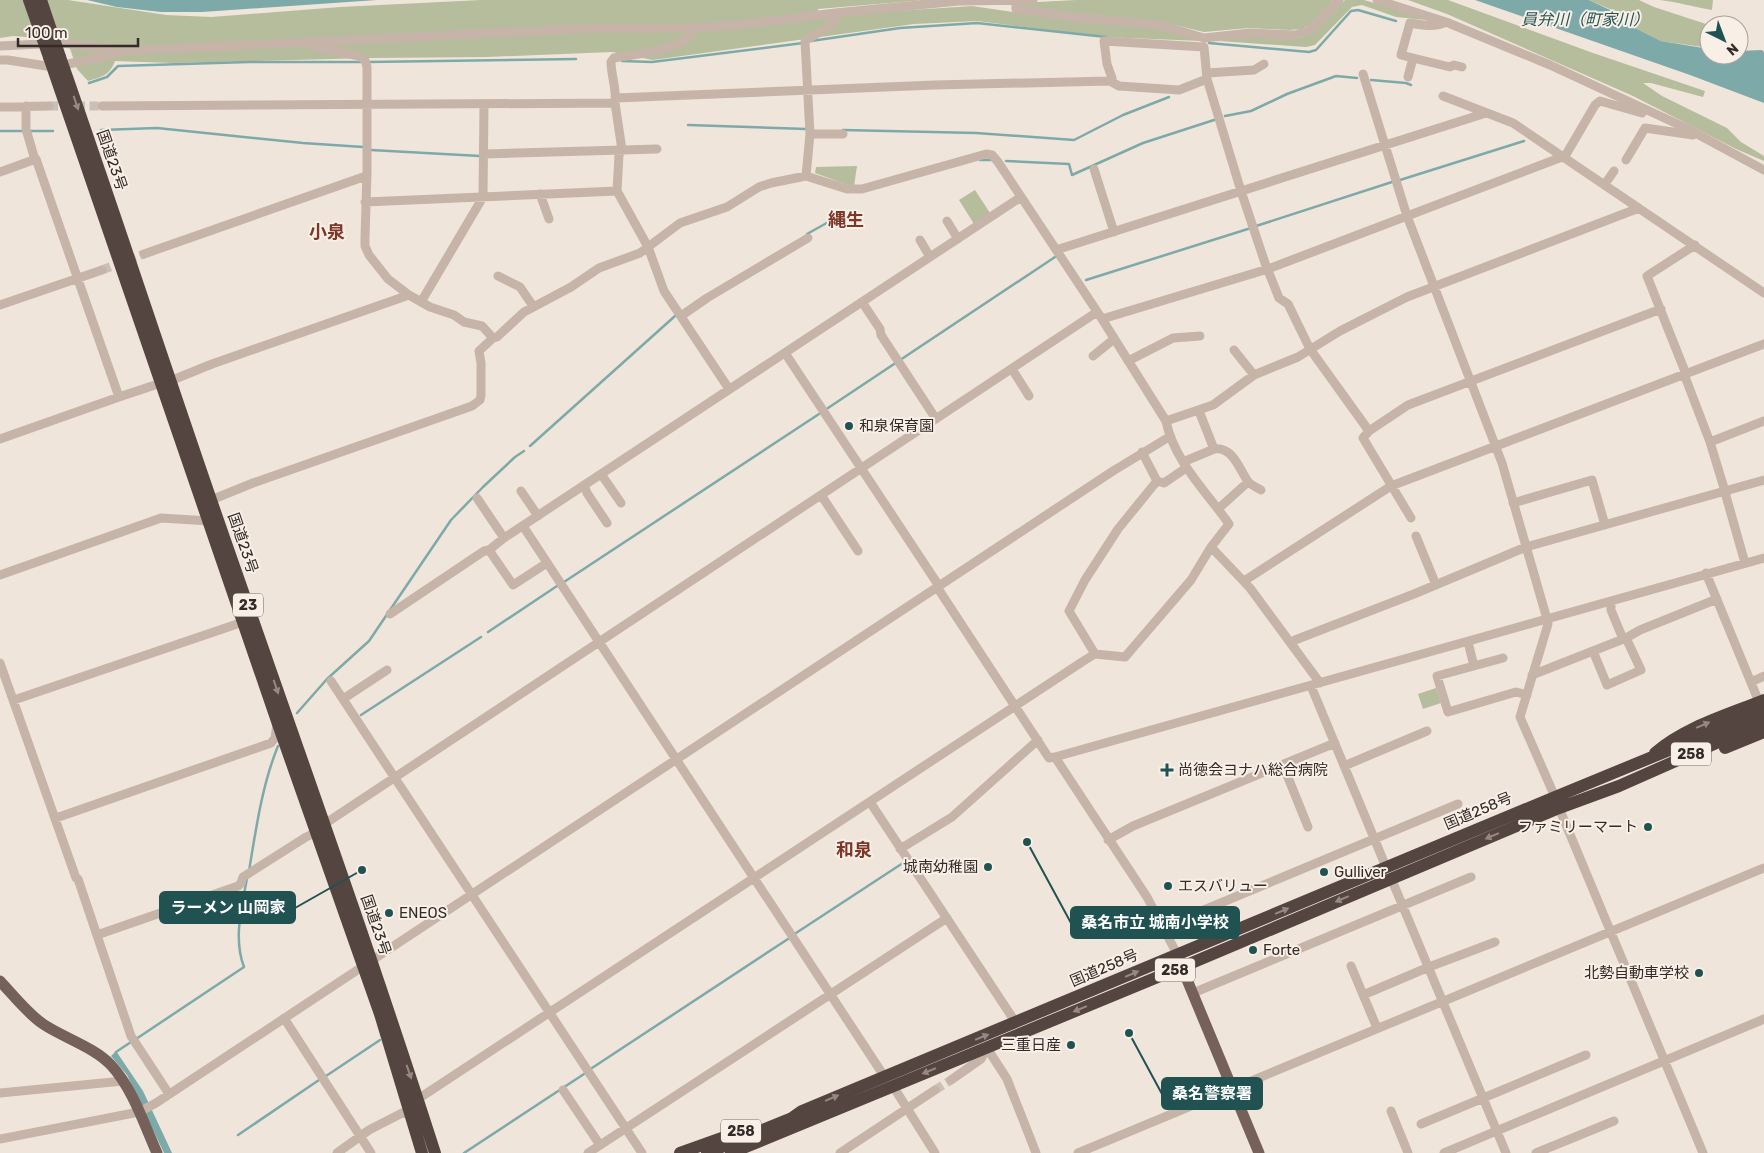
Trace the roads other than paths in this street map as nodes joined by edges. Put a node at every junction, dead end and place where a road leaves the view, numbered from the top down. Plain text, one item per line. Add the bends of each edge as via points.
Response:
1 (29, 0) edge
2 (41, 0) edge
3 (1032, 0) edge
4 (1339, 0) edge
5 (1377, 0) edge
6 (1016, 1) edge
7 (835, 13) junction
8 (1446, 22) junction
9 (693, 28) junction
10 (1204, 38) junction
11 (305, 41) junction
12 (0, 46) edge
13 (1204, 48) junction
14 (125, 51) junction
15 (1413, 58) junction
16 (0, 60) edge
17 (56, 61) junction
18 (1264, 64) dead end
19 (1462, 68) dead end
20 (1363, 74) dead end
21 (1207, 76) junction
22 (1408, 77) dead end
23 (1110, 81) junction
24 (807, 90) junction
25 (1443, 96) dead end
26 (616, 100) junction
27 (484, 104) junction
28 (367, 105) junction
29 (26, 106) junction
30 (49, 106) tunnel mouth
31 (102, 106) tunnel mouth
32 (0, 107) edge
33 (1486, 113) junction
34 (1671, 121) junction
35 (810, 134) junction
36 (843, 134) dead end
37 (1698, 136) junction
38 (1384, 146) junction
39 (622, 150) junction
40 (658, 150) dead end
41 (484, 154) junction
42 (1563, 158) junction
43 (35, 160) junction
44 (1626, 160) dead end
45 (1094, 169) dead end
46 (1764, 170) edge
47 (1614, 171) dead end
48 (0, 172) edge
49 (366, 176) junction
50 (806, 176) junction
51 (1605, 184) junction
52 (617, 191) junction
53 (1242, 191) junction
54 (540, 194) junction
55 (483, 197) junction
56 (1021, 197) junction
57 (365, 202) junction
58 (1639, 208) junction
59 (1407, 216) junction
60 (549, 219) dead end
61 (947, 221) dead end
62 (1114, 232) junction
63 (808, 238) dead end
64 (958, 238) junction
65 (920, 240) dead end
66 (1695, 245) junction
67 (648, 248) junction
68 (1056, 250) junction
69 (144, 254) tunnel mouth
70 (930, 257) junction
71 (1268, 269) junction
72 (102, 270) tunnel mouth
73 (498, 276) dead end
74 (78, 278) junction
75 (1434, 285) junction
76 (1764, 293) edge
77 (409, 295) junction
78 (421, 302) junction
79 (862, 302) junction
80 (0, 305) edge
81 (533, 306) junction
82 (1661, 309) junction
83 (681, 316) junction
84 (1099, 316) junction
85 (1200, 336) dead end
86 (493, 338) junction
87 (1114, 339) junction
88 (1764, 344) edge
89 (1310, 348) junction
90 (1234, 350) dead end
91 (785, 353) junction
92 (1093, 356) dead end
93 (1128, 361) junction
94 (1012, 370) junction
95 (1685, 374) junction
96 (1254, 375) junction
97 (1471, 381) junction
98 (166, 382) junction
99 (729, 389) junction
100 (1029, 396) dead end
101 (119, 397) junction
102 (1199, 410) junction
103 (936, 419) junction
104 (1166, 421) junction
105 (1764, 421) edge
106 (1369, 431) junction
107 (1169, 437) junction
108 (0, 439) edge
109 (1710, 442) junction
110 (1495, 446) junction
111 (1214, 449) junction
112 (1142, 452) junction
113 (1184, 465) junction
114 (862, 469) junction
115 (602, 474) junction
116 (1764, 480) edge
117 (1157, 481) junction
118 (1248, 482) junction
119 (584, 485) junction
120 (1391, 486) junction
121 (1261, 490) dead end
122 (521, 491) dead end
123 (1725, 491) junction
124 (821, 495) junction
125 (477, 498) dead end
126 (211, 500) junction
127 (621, 503) dead end
128 (1513, 503) junction
129 (1218, 509) junction
130 (538, 516) junction
131 (1411, 518) dead end
132 (209, 521) junction
133 (607, 523) dead end
134 (1605, 525) junction
135 (523, 526) junction
136 (1416, 536) dead end
137 (504, 538) junction
138 (1210, 547) junction
139 (1526, 547) junction
140 (490, 550) junction
141 (858, 551) dead end
142 (1764, 558) edge
143 (547, 563) junction
144 (1745, 563) junction
145 (1706, 573) junction
146 (0, 575) edge
147 (1244, 581) junction
148 (1436, 585) junction
149 (938, 586) junction
150 (1716, 599) junction
151 (1611, 601) junction
152 (390, 614) dead end
153 (1547, 619) junction
154 (243, 622) junction
155 (1625, 639) junction
156 (599, 642) junction
157 (1468, 642) junction
158 (1291, 644) junction
159 (1593, 651) junction
160 (1095, 654) junction
161 (1503, 658) dead end
162 (0, 663) edge
163 (1474, 666) junction
164 (387, 670) dead end
165 (1532, 676) junction
166 (1764, 676) edge
167 (331, 681) dead end
168 (1751, 682) junction
169 (1315, 684) junction
170 (1527, 695) junction
171 (343, 699) junction
172 (14, 700) junction
173 (1762, 704) edge
174 (1016, 706) junction
175 (1764, 722) edge
176 (278, 724) junction
177 (1427, 731) dead end
178 (1764, 732) edge
179 (1038, 740) junction
180 (1335, 743) junction
181 (1055, 757) junction
182 (676, 759) junction
183 (1283, 765) junction
184 (1344, 766) junction
185 (394, 777) junction
186 (1619, 786) junction
187 (870, 802) junction
188 (1557, 803) junction
189 (1458, 804) dead end
190 (56, 818) junction
191 (1308, 827) dead end
192 (320, 828) junction
193 (1375, 839) junction
194 (1108, 840) junction
195 (900, 849) junction
196 (1764, 868) edge
197 (1389, 873) junction
198 (1471, 877) dead end
199 (754, 878) junction
200 (471, 894) junction
201 (1402, 906) junction
202 (946, 918) junction
203 (1163, 927) junction
204 (1610, 932) junction
205 (97, 935) junction
206 (1495, 942) dead end
207 (1177, 954) junction
208 (367, 963) junction
209 (1351, 966) dead end
210 (1182, 967) junction
211 (1428, 967) junction
212 (0, 981) edge
213 (1193, 993) junction
214 (830, 994) junction
215 (1364, 995) junction
216 (1442, 1001) junction
217 (550, 1013) junction
218 (284, 1018) junction
219 (1764, 1019) edge
220 (1016, 1023) junction
221 (1377, 1028) junction
222 (987, 1048) junction
223 (1586, 1055) dead end
224 (1664, 1061) junction
225 (951, 1080) tunnel mouth
226 (123, 1081) junction
227 (889, 1081) junction
228 (1232, 1088) junction
229 (563, 1090) dead end
230 (935, 1090) tunnel mouth
231 (0, 1093) edge
232 (169, 1094) junction
233 (1483, 1098) junction
234 (418, 1099) junction
235 (907, 1109) junction
236 (802, 1111) junction
237 (1391, 1111) dead end
238 (139, 1112) junction
239 (407, 1114) junction
240 (1614, 1121) dead end
241 (1421, 1124) dead end
242 (626, 1128) junction
243 (1497, 1131) junction
244 (779, 1134) junction
245 (361, 1137) junction
246 (0, 1139) edge
247 (600, 1145) junction
248 (432, 1150) edge
249 (157, 1153) edge
250 (337, 1153) edge
251 (371, 1153) edge
252 (413, 1153) edge
253 (588, 1153) edge
254 (642, 1153) edge
255 (680, 1153) edge
256 (707, 1153) edge
257 (731, 1153) edge
258 (747, 1153) edge
259 (840, 1153) edge
260 (935, 1153) edge
261 (1036, 1153) edge
262 (1078, 1153) edge
263 (1259, 1153) edge
264 (1408, 1153) edge
265 (1444, 1153) edge
266 (1506, 1153) edge
267 (1536, 1153) edge
268 (1703, 1153) edge

1 - 17 highway, 国道23号 / 23, bridge
2 - 17 highway, 国道23号 / 23, bridge
3 - 6 street
4 - 10 street via 1308,31 1295,35 1250,33
5 - 8 street
6 - 7 street via 959,2
6 - 10 street via 1016,9 1160,25
7 - 9 street
7 - 24 street via 833,24 805,43
8 - 15 street via 1432,26 1410,23 1401,55
8 - 34 street via 1550,65
9 - 11 street via 594,28
9 - 26 street via 680,44 614,58 611,75
10 - 13 street
11 - 14 street
11 - 28 street via 312,46 359,56 366,61
12 - 14 street via 75,43
13 - 21 street
13 - 23 street via 1104,41
14 - 17 street via 103,58
15 - 19 street
15 - 22 street
16 - 17 street
17 - 98 highway, 国道23号 / 23
18 - 21 street via 1254,70
20 - 38 street
21 - 23 street via 1179,90 1119,86
21 - 53 street
23 - 24 street
24 - 26 street
24 - 35 street
25 - 33 street
26 - 27 street
26 - 39 street
27 - 28 street
27 - 41 street
28 - 31 street
28 - 49 street
29 - 30 street
29 - 32 street
29 - 43 street via 26,129
33 - 38 street
33 - 42 street via 1514,123
34 - 37 street
34 - 42 street via 1600,102 1595,105
35 - 36 street
35 - 50 street
37 - 44 street via 1645,128
37 - 46 street
38 - 53 street
38 - 59 street
39 - 40 street
39 - 41 street
39 - 52 street
41 - 55 street
42 - 51 street
42 - 59 street
43 - 48 street
43 - 74 street
45 - 62 street
47 - 51 street
49 - 57 street
49 - 69 street
50 - 56 street via 847,189 862,189 986,154 998,162
50 - 67 street via 759,187 727,207 680,223
51 - 58 street
52 - 54 street
52 - 67 street
53 - 62 street
53 - 71 street
54 - 55 street
54 - 60 street
55 - 57 street
55 - 78 street
56 - 64 street
56 - 68 street
57 - 77 street via 365,246 369,255 388,278
58 - 66 street
58 - 75 street
59 - 71 street
59 - 75 street
61 - 64 street
62 - 68 street
63 - 83 street
64 - 70 street
65 - 70 street
66 - 76 street
66 - 82 street via 1647,276
67 - 81 street via 599,268
67 - 83 street via 664,291
68 - 84 street
70 - 79 street
71 - 84 street
71 - 89 street via 1279,298 1288,304
72 - 74 street
73 - 81 street via 520,286
74 - 80 street
74 - 101 street
75 - 89 street
75 - 97 street
77 - 78 street
77 - 98 street
78 - 86 street via 464,322 482,326
79 - 91 street
79 - 103 street
81 - 86 street
82 - 95 street
82 - 97 street
83 - 99 street
84 - 87 street
84 - 94 street
85 - 93 street via 1172,338
86 - 126 street via 479,351 481,395 476,404 253,482
87 - 92 street
87 - 93 street
88 - 95 street
89 - 96 street via 1286,363
89 - 106 street
90 - 96 street
91 - 99 street
91 - 114 street
93 - 104 street
94 - 100 street
94 - 103 street
95 - 109 street
95 - 110 street
96 - 102 street via 1222,399
97 - 106 street via 1408,405
97 - 110 street
98 - 101 street
98 - 126 highway, 国道23号 / 23
98 - 132 highway, 国道23号 / 23
99 - 115 street
101 - 108 street
102 - 104 street
102 - 111 street
103 - 114 street
104 - 107 street
105 - 109 street
106 - 120 street via 1363,438
107 - 112 street
107 - 113 street
109 - 123 street
110 - 120 street
110 - 128 street
111 - 113 street
111 - 118 street via 1219,448 1233,456
112 - 117 street
112 - 149 street
113 - 117 street via 1164,483
113 - 129 street
114 - 124 street
114 - 149 street
115 - 119 street
115 - 127 street
116 - 123 street
117 - 160 street via 1118,529 1069,611
118 - 121 street
118 - 129 street
119 - 130 street
119 - 133 street
120 - 131 street
120 - 147 street
122 - 130 street
123 - 134 street
123 - 144 street
124 - 141 street
124 - 156 street
125 - 137 street
126 -> 192 highway, 国道23号 / 23
128 - 134 street via 1592,480
128 - 139 street
129 - 138 street via 1229,524
130 - 135 street
132 - 146 street via 161,518
132 - 154 highway, 国道23号 / 23
134 - 139 street
135 - 137 street
135 - 143 street
136 - 148 street
137 - 140 street
138 - 147 street
138 - 160 street via 1191,580 1126,657
139 - 148 street
139 - 153 street
140 - 143 street via 513,585
140 - 152 street
142 - 144 street
143 - 156 street
144 - 145 street
145 - 150 street
145 - 151 street
147 - 158 street
148 - 158 street
149 - 174 street
149 - 182 street
150 - 155 street
150 - 168 street
151 - 153 street
151 - 155 street via 1611,610
153 - 157 street
153 - 165 street
154 - 172 street
154 - 176 highway, 国道23号 / 23
155 - 159 street
155 - 159 street via 1641,670 1607,685
156 - 182 street
156 - 185 street
157 - 163 street
157 - 169 street
158 - 169 street
159 - 165 street
160 - 174 street
161 - 163 street
162 - 172 street
163 - 170 street via 1437,676 1448,712 1516,692
164 - 171 street
165 - 170 street
166 - 168 street
167 - 171 street
168 - 173 street
169 - 180 street
169 - 181 street
170 - 188 street via 1520,717
171 - 185 street
172 - 190 street
188 -> 173 highway, 国道258号 / 258 via 1647,760 1669,741
174 - 179 street
174 - 187 street
175 - 186 highway, 国道258号 / 258
176 - 190 street via 271,742
176 - 192 highway, 国道23号 / 23
177 - 184 street
178 - 186 highway via 1653,779
179 - 181 street via 1049,758
179 - 195 street via 952,817
180 - 183 street
180 - 184 street
181 - 194 street
182 - 199 street
182 - 200 street
183 - 191 street
183 - 194 street via 1133,826
184 - 193 street
185 - 192 street
185 - 200 street
186 - 188 highway, 国道258号 / 258
187 - 195 street
187 - 199 street
188 - 197 highway, 国道258号 / 258
188 - 204 street
189 - 193 street
190 - 205 street
192 - 205 street via 248,873 238,886
192 - 208 highway, 国道23号 / 23
193 - 197 street
193 - 203 street
194 - 203 street via 1148,897
195 - 202 street
196 - 204 street
197 - 201 street
207 -> 197 highway, 国道258号 / 258
197 -> 210 highway, 国道258号 / 258
198 - 201 street
199 - 214 street
199 - 217 street
200 - 208 street
200 - 217 street
201 - 211 street
201 - 213 street
202 - 214 street
202 - 220 street
203 - 207 street
204 - 216 street
204 - 224 street
205 - 232 street via 134,1040
206 - 211 street
207 - 210 main road
220 -> 207 highway, 国道258号 / 258
208 - 218 street
208 -> 234 highway, 国道23号 / 23
208 - 239 highway, 国道23号 / 23
209 - 215 street
210 - 213 main road
210 -> 222 highway, 国道258号 / 258
211 - 215 street
211 - 216 street
212 - 226 main road via 41,1023 98,1054
213 - 228 main road
214 - 227 street
214 - 242 street
215 - 221 street
216 - 221 street
216 - 233 street
217 - 234 street
217 - 242 street
218 - 232 street
218 - 245 street
219 - 224 street
227 -> 220 highway, 国道258号 / 258
221 - 228 street
222 - 225 street via 981,1059
222 -> 227 highway, 国道258号 / 258
222 - 261 street via 1007,1079
223 - 233 street
224 - 243 street
224 - 268 street
226 - 231 street
226 - 238 main road
227 - 235 street
236 -> 227 highway, 国道258号 / 258
227 - 244 highway, 国道258号 / 258
228 - 262 street
228 - 263 main road
229 - 247 street
230 - 235 street
232 - 238 street
233 - 241 street
233 - 243 street
234 - 248 highway, 国道23号 / 23
235 - 259 street
235 - 260 street
236 - 255 highway, 258
236 - 256 highway, 国道258号 / 258
237 - 264 street
238 - 246 street
238 - 249 main road
239 - 245 street via 369,1130
239 - 248 highway, 国道23号 / 23
239 - 252 highway
240 - 267 street
242 - 247 street
242 - 254 street
243 - 265 street
243 - 266 street
244 - 257 highway, 国道258号 / 258
244 - 258 highway, 258
245 - 250 street
245 - 251 street
247 - 253 street

